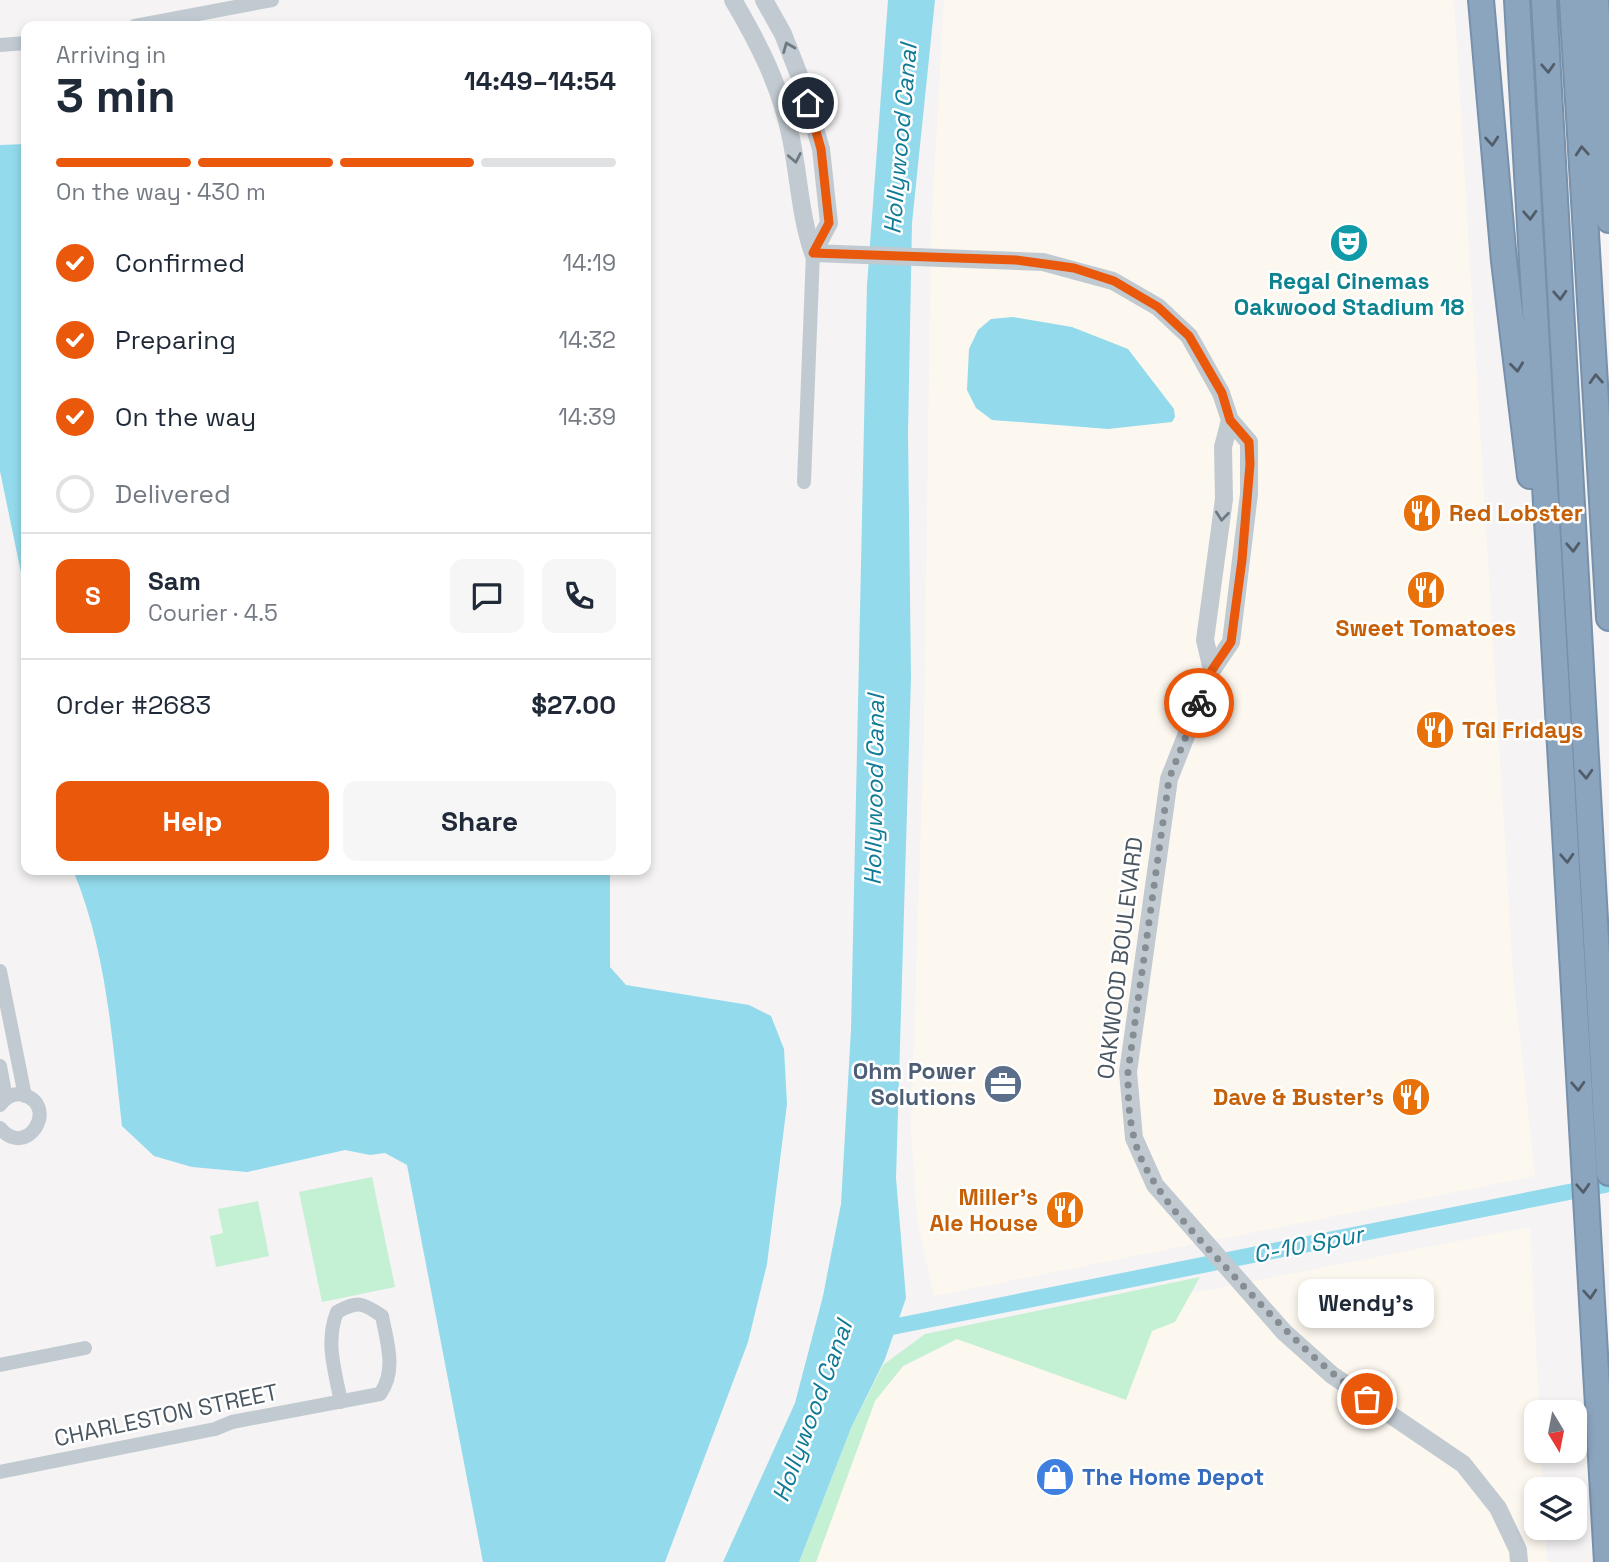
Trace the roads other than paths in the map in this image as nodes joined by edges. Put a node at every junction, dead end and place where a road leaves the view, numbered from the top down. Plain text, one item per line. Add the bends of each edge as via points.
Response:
1 (272, 0) edge
2 (733, 0) edge
3 (764, 0) edge
4 (1481, 0) edge
5 (1517, 0) edge
6 (1544, 0) edge
7 (1572, 0) edge
8 (1595, 0) edge
9 (161, 21) edge
10 (21, 43) edge
11 (0, 45) edge
12 (1609, 220) edge
13 (813, 253) junction
14 (1230, 420) junction
15 (804, 482) dead end
16 (1609, 618) edge
17 (1212, 670) junction
18 (1560, 717) junction
19 (0, 971) edge
20 (0, 1066) edge
21 (25, 1096) junction
22 (3, 1101) edge
23 (0, 1128) edge
24 (1608, 1161) edge
25 (85, 1348) dead end
26 (0, 1365) edge
27 (341, 1402) junction
28 (0, 1472) edge
29 (1519, 1562) edge
30 (1607, 1562) edge

1 - 9 street
2 -> 13 street via 779,91 799,177 802,220
13 -> 3 street via 829,223 821,149 801,80
4 -> 18 highway via 1504,261
5 -> 18 highway
6 -> 24 highway
16 -> 7 highway
8 - 12 highway
10 - 11 street
13 - 14 street, OAKWOOD BOULEVARD via 1043,262 1114,281 1158,307 1189,336 1222,393
13 - 15 street
14 -> 17 street via 1223,447 1224,499 1205,640
14 - 17 street, OAKWOOD BOULEVARD via 1249,442 1250,494 1231,642
17 - 29 street, OAKWOOD BOULEVARD via 1169,779 1128,1072 1129,1114 1140,1156 1155,1185 1284,1332 1332,1375 1463,1464 1498,1508
18 -> 30 highway
19 - 21 street
20 - 22 street
21 - 22 street
21 - 23 street via 39,1110 34,1130 15,1138
25 - 26 street
27 - 27 street, CHARLESTON STREET via 331,1327 337,1312 354,1303 382,1316 390,1356 389,1382 380,1394
27 - 28 street, CHARLESTON STREET

